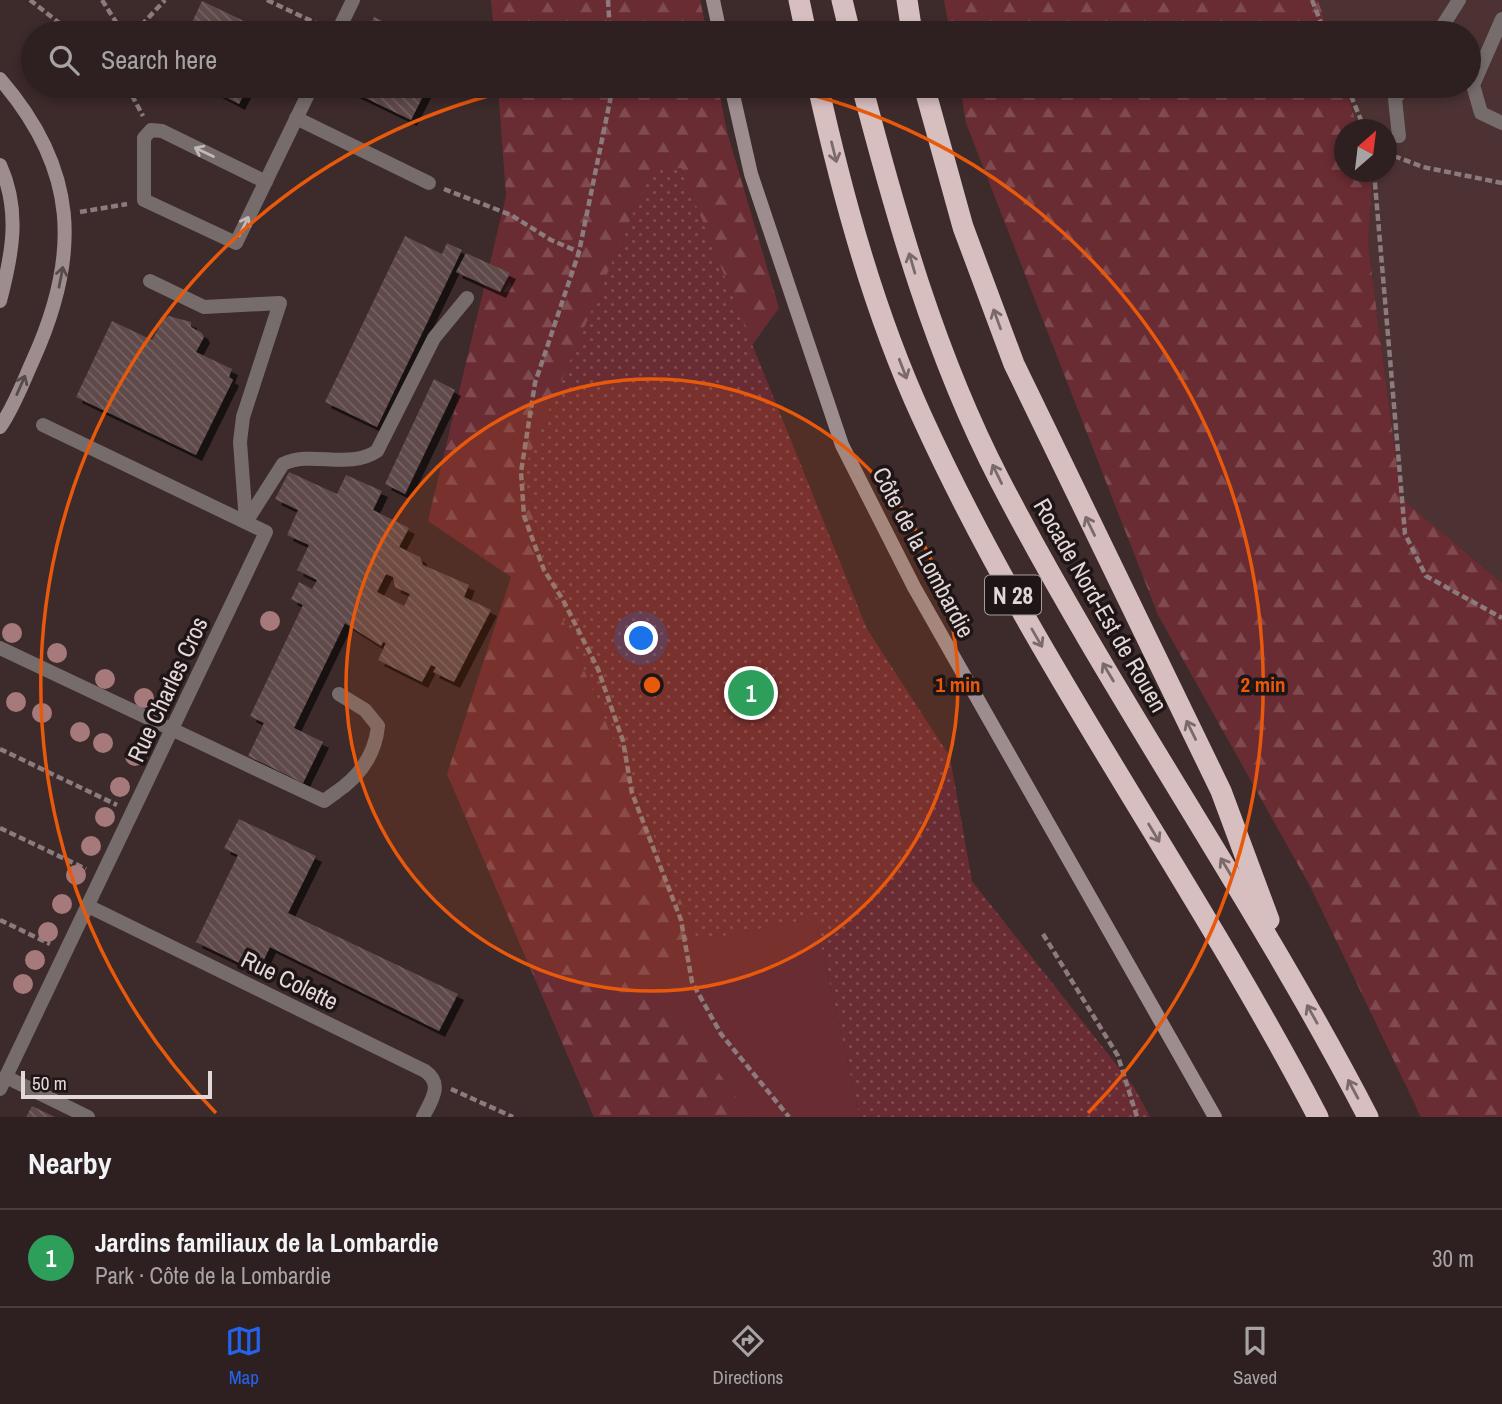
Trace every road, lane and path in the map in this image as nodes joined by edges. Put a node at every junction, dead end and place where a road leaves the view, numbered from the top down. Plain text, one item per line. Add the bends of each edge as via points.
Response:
1 (30, 0) edge
2 (102, 0) edge
3 (164, 0) edge
4 (267, 0) edge
5 (353, 0) edge
6 (608, 0) edge
7 (713, 0) edge
8 (799, 0) edge
9 (842, 0) edge
10 (907, 0) edge
11 (1312, 0) edge
12 (1459, 0) edge
13 (1502, 19) edge
14 (57, 21) edge
15 (115, 21) edge
16 (145, 21) edge
17 (311, 21) edge
18 (337, 21) edge
19 (609, 21) edge
20 (717, 21) edge
21 (803, 21) edge
22 (847, 21) edge
23 (910, 21) edge
24 (1320, 21) edge
25 (1446, 21) edge
26 (1481, 67) edge
27 (0, 79) edge
28 (134, 98) edge
29 (306, 98) edge
30 (610, 98) edge
31 (734, 98) edge
32 (821, 98) edge
33 (865, 98) edge
34 (927, 98) edge
35 (1352, 98) edge
36 (1396, 98) edge
37 (1477, 98) edge
38 (296, 118) junction
39 (1360, 119) edge
40 (1502, 123) edge
41 (151, 130) junction
42 (1399, 136) dead end
43 (1397, 158) edge
44 (0, 165) edge
45 (266, 182) junction
46 (1375, 182) edge
47 (429, 183) joint
48 (1502, 183) edge
49 (107, 208) dead end
50 (84, 211) dead end
51 (579, 252) junction
52 (150, 281) dead end
53 (467, 298) dead end
54 (0, 301) edge
55 (43, 425) dead end
56 (0, 427) edge
57 (246, 522) junction
58 (1502, 618) edge
59 (0, 648) edge
60 (339, 694) dead end
61 (173, 730) junction
62 (0, 748) edge
63 (95, 794) dead end
64 (0, 828) edge
65 (64, 859) dead end
66 (88, 906) junction
67 (0, 920) edge
68 (1043, 934) dead end
69 (65, 951) junction
70 (1286, 968) junction
71 (435, 1081) junction
72 (3, 1083) edge
73 (88, 1117) edge
74 (423, 1117) edge
75 (513, 1117) edge
76 (789, 1117) edge
77 (1137, 1117) edge
78 (1215, 1117) edge
79 (1318, 1117) edge
80 (1368, 1117) edge

1 - 14 path
2 - 15 path
3 - 16 path
4 - 17 path
5 - 18 street
6 - 19 path
7 - 20 main road
8 - 21 highway
9 - 22 highway
10 - 23 highway
11 - 24 path
12 - 25 street
13 - 26 street
56 -> 27 main road via 40,342 60,285 66,223 58,177 46,144
28 - 41 path
29 - 38 street
30 - 51 path
31 - 78 main road, Côte de la Lombardie via 751,174 842,445 914,587
32 -> 79 highway, N 28 via 857,239 882,315 921,415 979,534
70 -> 33 highway, Rocade Nord-Est de Rouen / N 28 via 1106,669 998,478 919,289
70 -> 34 highway via 1221,791 1014,364 963,227
35 - 39 path
36 - 42 street
37 - 40 street via 1481,113
38 - 45 street
38 - 47 street
45 -> 41 street via 162,131
41 -> 45 street via 143,142 145,200 236,243
43 - 48 path
44 - 54 main road via 13,211 13,246
46 - 58 path via 1405,534 1426,576
47 - 51 path via 512,215
49 - 50 path
51 - 76 path via 535,383 521,472 524,516 544,570 598,669 623,741 632,793 681,920 692,982 721,1034
52 - 57 street via 204,307 280,303 243,417 240,442
53 - 57 street via 434,338 377,451 346,460 292,459 283,464
55 - 57 street
57 - 61 street, Rue Charles Cros via 266,532
59 - 61 street
60 - 61 street via 365,710 378,726 377,742 363,769 324,801
61 - 66 street, Rue Charles Cros
62 - 63 path
64 - 65 path
66 - 69 street, Rue Charles Cros
66 - 71 street, Rue Colette via 425,1071
67 - 69 path
68 - 77 path via 1118,1056
69 - 72 street, Rue Charles Cros
80 -> 70 highway, Rocade Nord-Est de Rouen / N 28
71 - 74 street via 436,1090
71 - 75 path
72 - 73 street

